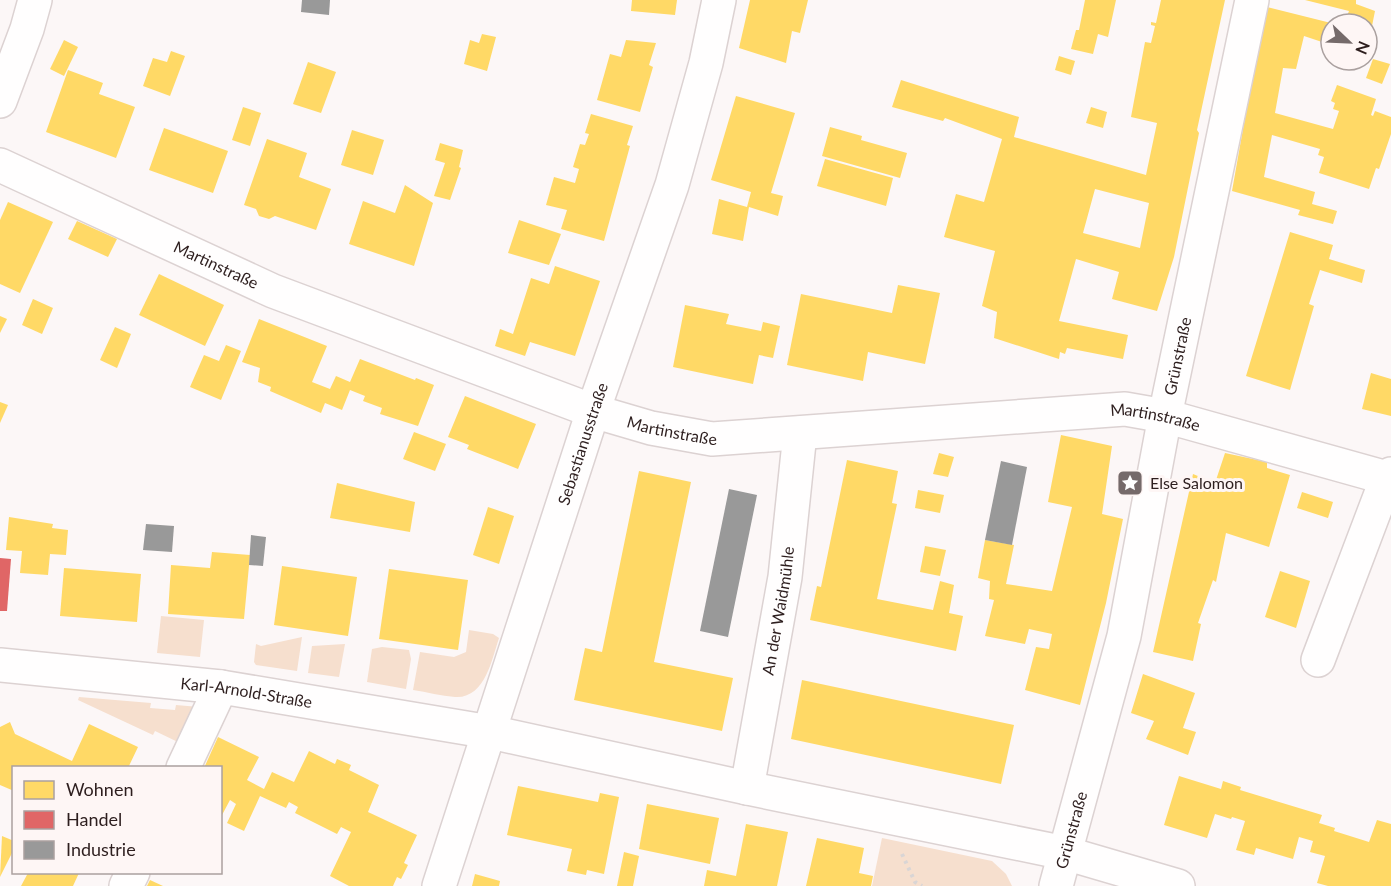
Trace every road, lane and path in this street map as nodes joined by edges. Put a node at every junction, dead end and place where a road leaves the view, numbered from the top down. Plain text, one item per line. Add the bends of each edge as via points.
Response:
1 (35, 0) edge
2 (719, 0) edge
3 (1252, 0) edge
4 (0, 101) edge
5 (0, 165) edge
6 (593, 411) junction
7 (1166, 416) junction
8 (800, 433) junction
9 (1389, 476) edge
10 (1318, 660) dead end
11 (0, 665) edge
12 (221, 687) junction
13 (490, 732) junction
14 (184, 766) edge
15 (747, 788) junction
16 (1065, 853) junction
17 (439, 886) edge
18 (1056, 886) edge
19 (1178, 886) edge

1 - 4 street
2 - 6 street, Sebastianusstraße via 672,185
3 - 7 street, Grünstraße
5 - 6 street, Martinstraße via 273,291
6 - 8 street, Martinstraße via 651,428 712,439
6 - 13 street, Sebastianusstraße
7 - 8 street, Martinstraße via 1125,409
7 - 9 street, Martinstraße
7 - 16 street, Grünstraße via 1124,636
8 - 15 street, An der Waidmühle via 785,578
9 - 10 street
11 - 12 street, Karl-Arnold-Straße
12 - 13 street, Karl-Arnold-Straße
12 - 14 street
13 - 15 street
13 - 17 street, Sebastianusstraße
15 - 16 street
16 - 18 street, Grünstraße
16 - 19 street

